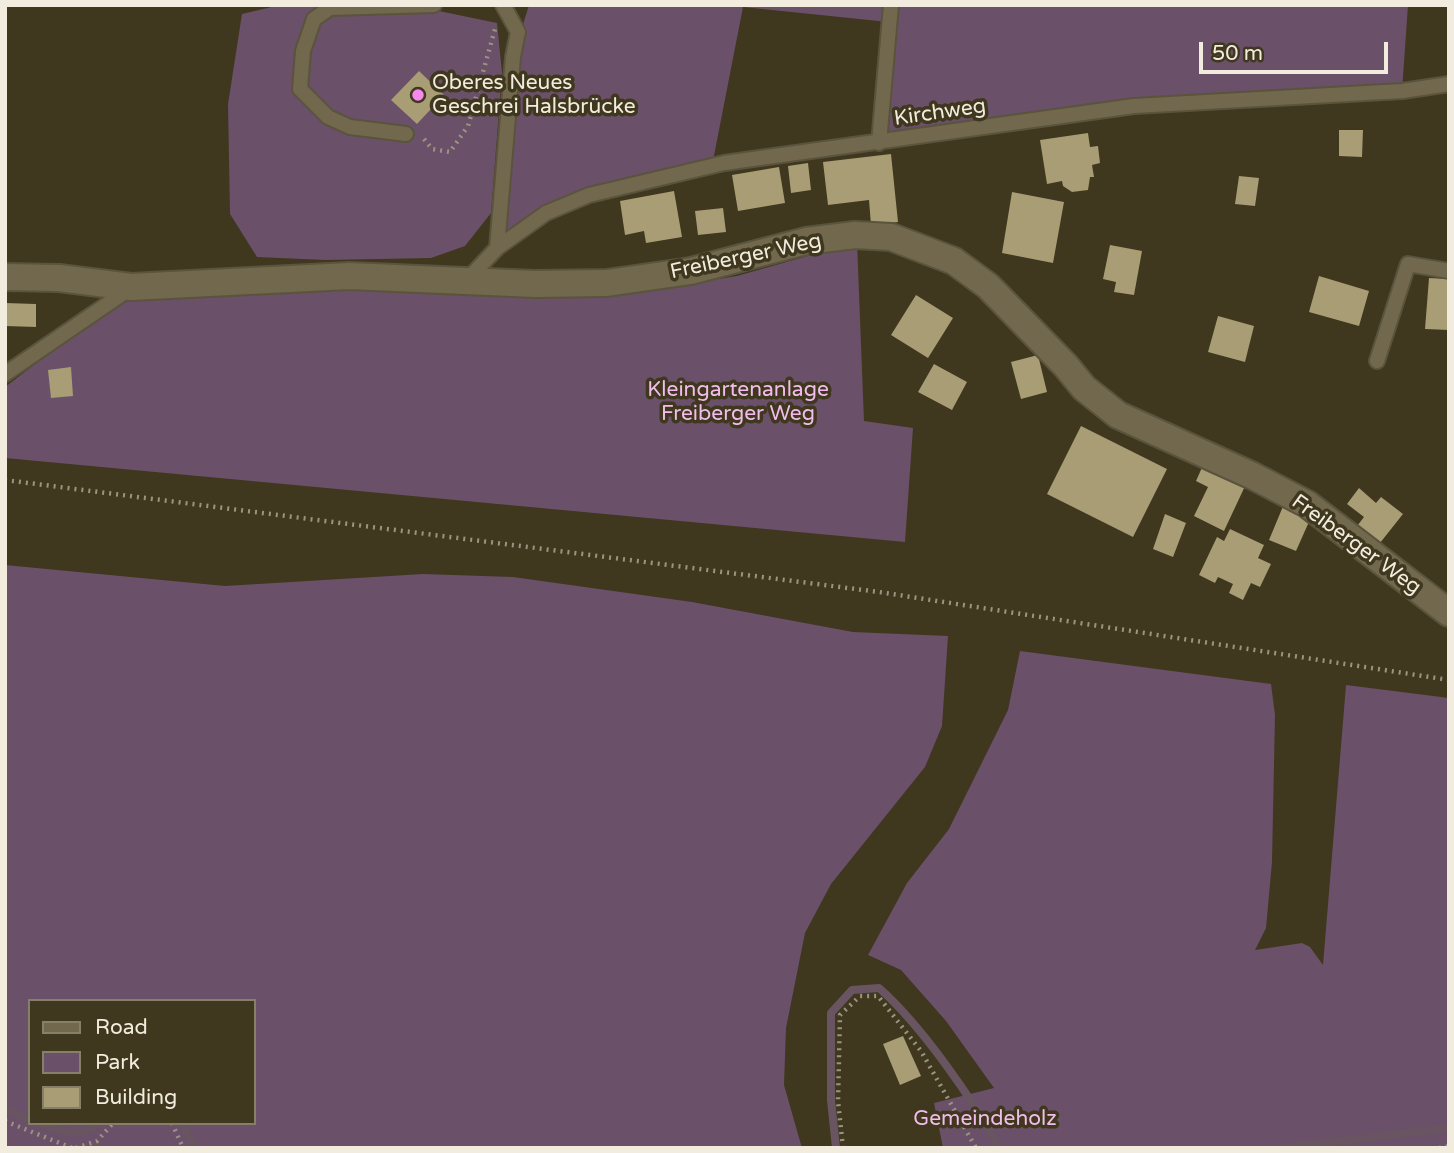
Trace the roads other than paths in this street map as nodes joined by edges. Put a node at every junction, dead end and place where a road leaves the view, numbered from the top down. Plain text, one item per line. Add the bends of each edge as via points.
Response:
1 (433, 5) edge
2 (503, 5) edge
3 (891, 5) edge
4 (1449, 84) edge
5 (406, 134) road end
6 (878, 143) junction
7 (496, 248) junction
8 (1449, 271) edge
9 (5, 277) edge
10 (468, 279) junction
11 (131, 287) junction
12 (1377, 361) dead end
13 (5, 374) edge
14 (1449, 612) edge

1 - 5 lane via 330,8 314,19 303,51 300,89 328,117 350,127
2 - 7 lane via 518,33
3 - 6 lane
4 - 6 lane, Kirchweg via 1402,91 1134,106
6 - 7 lane, Kirchweg via 724,163 589,195 546,214
7 - 10 lane, Kirchweg
8 - 12 lane via 1408,264
9 - 11 street, Freiberger Weg
10 - 11 street, Freiberger Weg via 349,276
10 - 14 street, Freiberger Weg via 607,283 691,271 806,241 855,235 891,237 930,250 988,286 1084,388 1118,415 1307,504
11 - 13 lane

